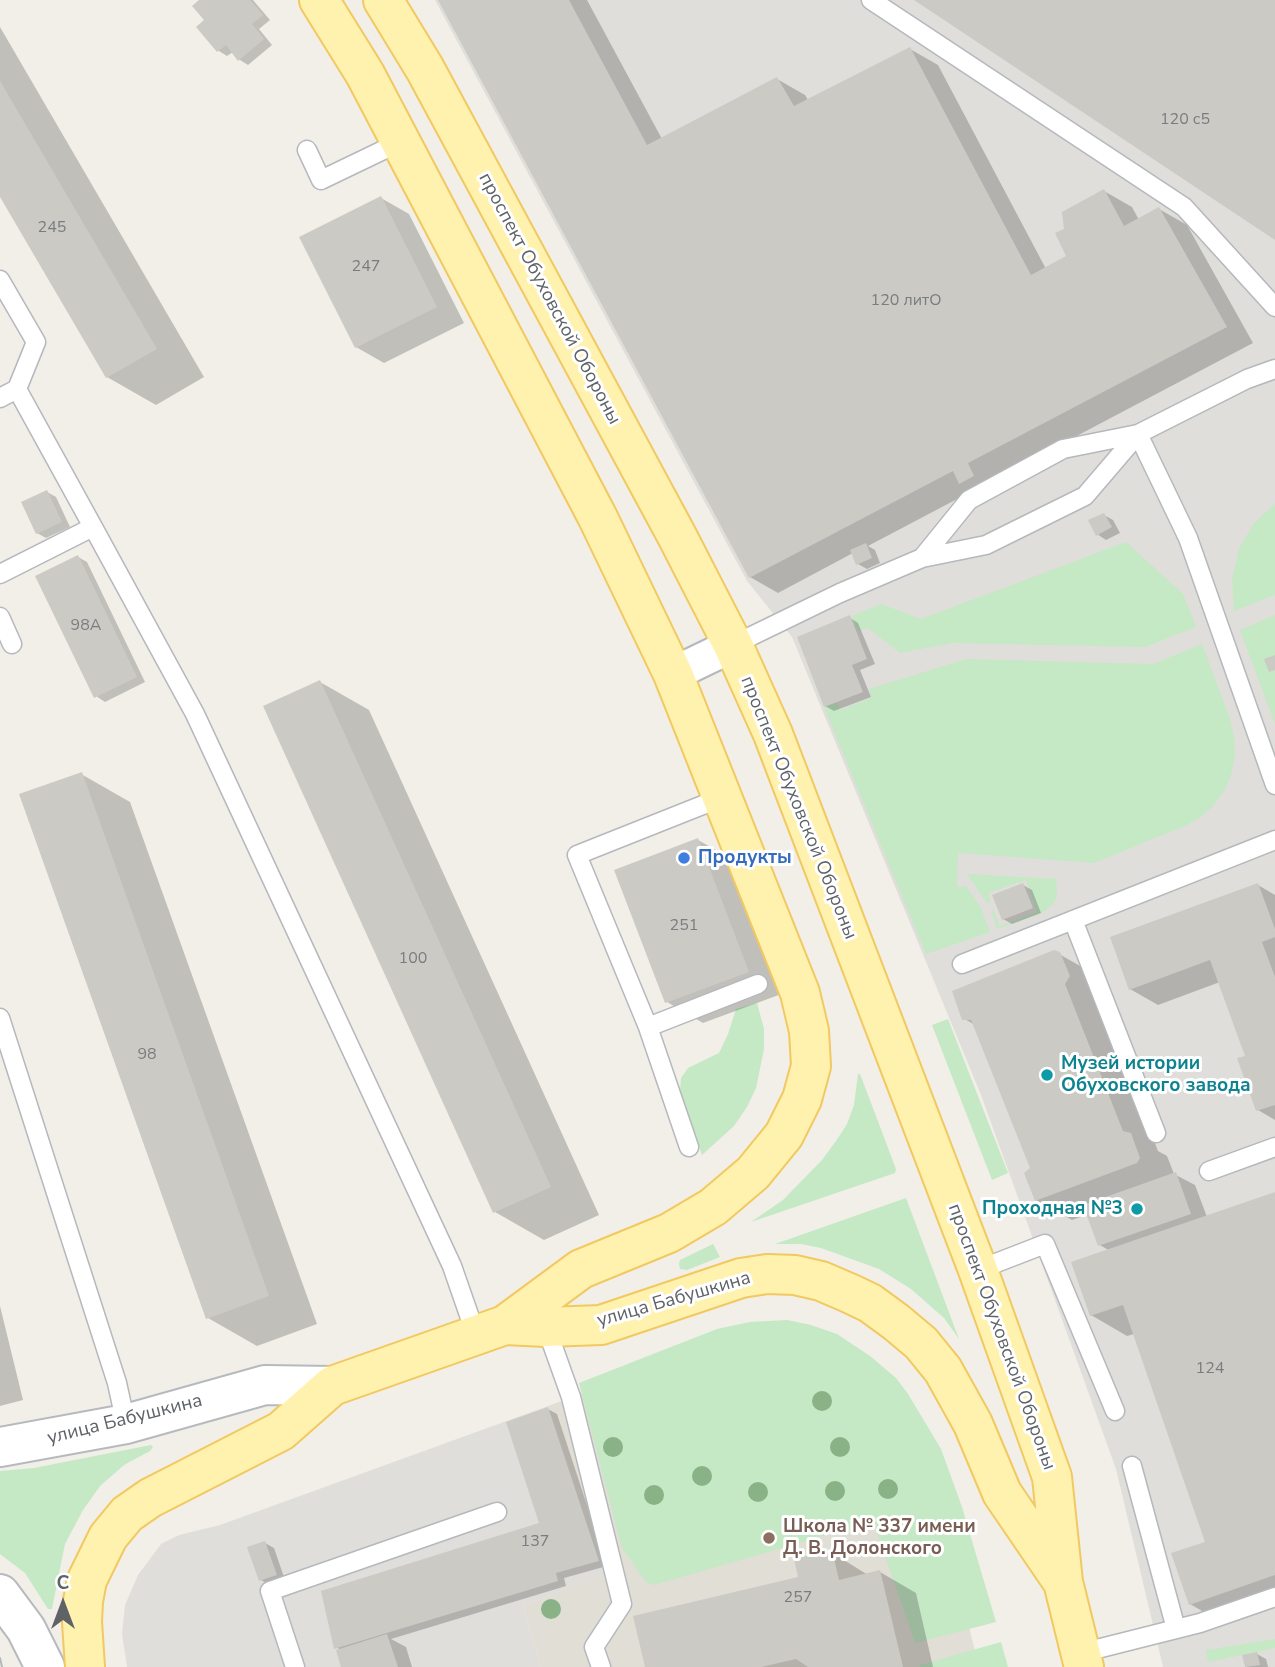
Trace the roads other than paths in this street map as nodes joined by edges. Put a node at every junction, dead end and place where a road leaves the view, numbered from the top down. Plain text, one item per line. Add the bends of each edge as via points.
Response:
1 (319, 0) edge
2 (383, 0) edge
3 (872, 0) edge
4 (400, 142) junction
5 (307, 150) dead end
6 (0, 280) edge
7 (1275, 307) edge
8 (1275, 369) edge
9 (17, 389) junction
10 (0, 397) edge
11 (1138, 433) junction
12 (93, 527) junction
13 (922, 558) junction
14 (0, 574) edge
15 (0, 617) edge
16 (12, 644) dead end
17 (733, 645) junction
18 (673, 674) junction
19 (1275, 785) edge
20 (723, 797) junction
21 (1275, 840) edge
22 (1073, 920) junction
23 (962, 964) dead end
24 (758, 984) dead end
25 (0, 1018) edge
26 (648, 1027) junction
27 (1156, 1133) dead end
28 (689, 1147) dead end
29 (1275, 1147) edge
30 (1209, 1171) dead end
31 (978, 1270) junction
32 (546, 1327) junction
33 (491, 1330) junction
34 (332, 1386) junction
35 (1115, 1411) dead end
36 (126, 1424) junction
37 (0, 1447) edge
38 (1132, 1466) dead end
39 (497, 1512) dead end
40 (1063, 1582) junction
41 (0, 1594) edge
42 (1275, 1597) edge
43 (1176, 1629) junction
44 (1082, 1660) edge
45 (45, 1667) edge
46 (85, 1667) edge
47 (295, 1667) edge
48 (601, 1667) edge

1 - 4 main road
2 - 17 main road, проспект Обуховской Обороны via 425,69
3 - 7 lane via 1184,207
4 - 5 lane via 321,180
4 - 18 main road via 598,518
6 - 9 lane via 36,342
8 - 11 lane
9 - 10 lane
9 - 12 lane
11 - 13 lane via 1085,496 986,545
11 - 13 lane via 1063,449 969,500
11 - 19 lane via 1188,538
12 - 14 lane
12 - 33 lane via 195,714 452,1266
13 - 17 lane
15 - 16 lane
17 - 18 street
17 - 31 main road, проспект Обуховской Обороны via 773,734
18 - 20 main road
20 - 26 lane via 577,855
20 - 33 main road, улица Бабушкина via 800,993 811,1066 802,1099 784,1135 753,1173 713,1206 669,1233 581,1269
21 - 22 lane
22 - 23 lane
22 - 27 lane
24 - 26 lane
25 - 36 lane via 117,1382
26 - 28 lane
29 - 30 lane
31 - 35 lane via 1045,1244
31 - 40 main road, проспект Обуховской Обороны via 1052,1477
32 - 33 main road, улица Бабушкина
32 - 40 main road, улица Бабушкина via 601,1325 741,1278 767,1274 821,1281 870,1303 921,1343 943,1370 973,1424 1002,1493
32 - 48 lane via 571,1397 622,1604 594,1647
33 - 34 main road, улица Бабушкина
34 - 36 main road, улица Бабушкина via 265,1384
34 - 46 main road, улица Бабушкина via 281,1432 150,1498 117,1525 97,1556 83,1601
36 - 37 main road, улица Бабушкина
38 - 43 lane
39 - 47 lane via 270,1591
40 - 44 main road, проспект Обуховской Обороны
41 - 45 main road via 26,1629
42 - 43 lane
43 - 44 lane

